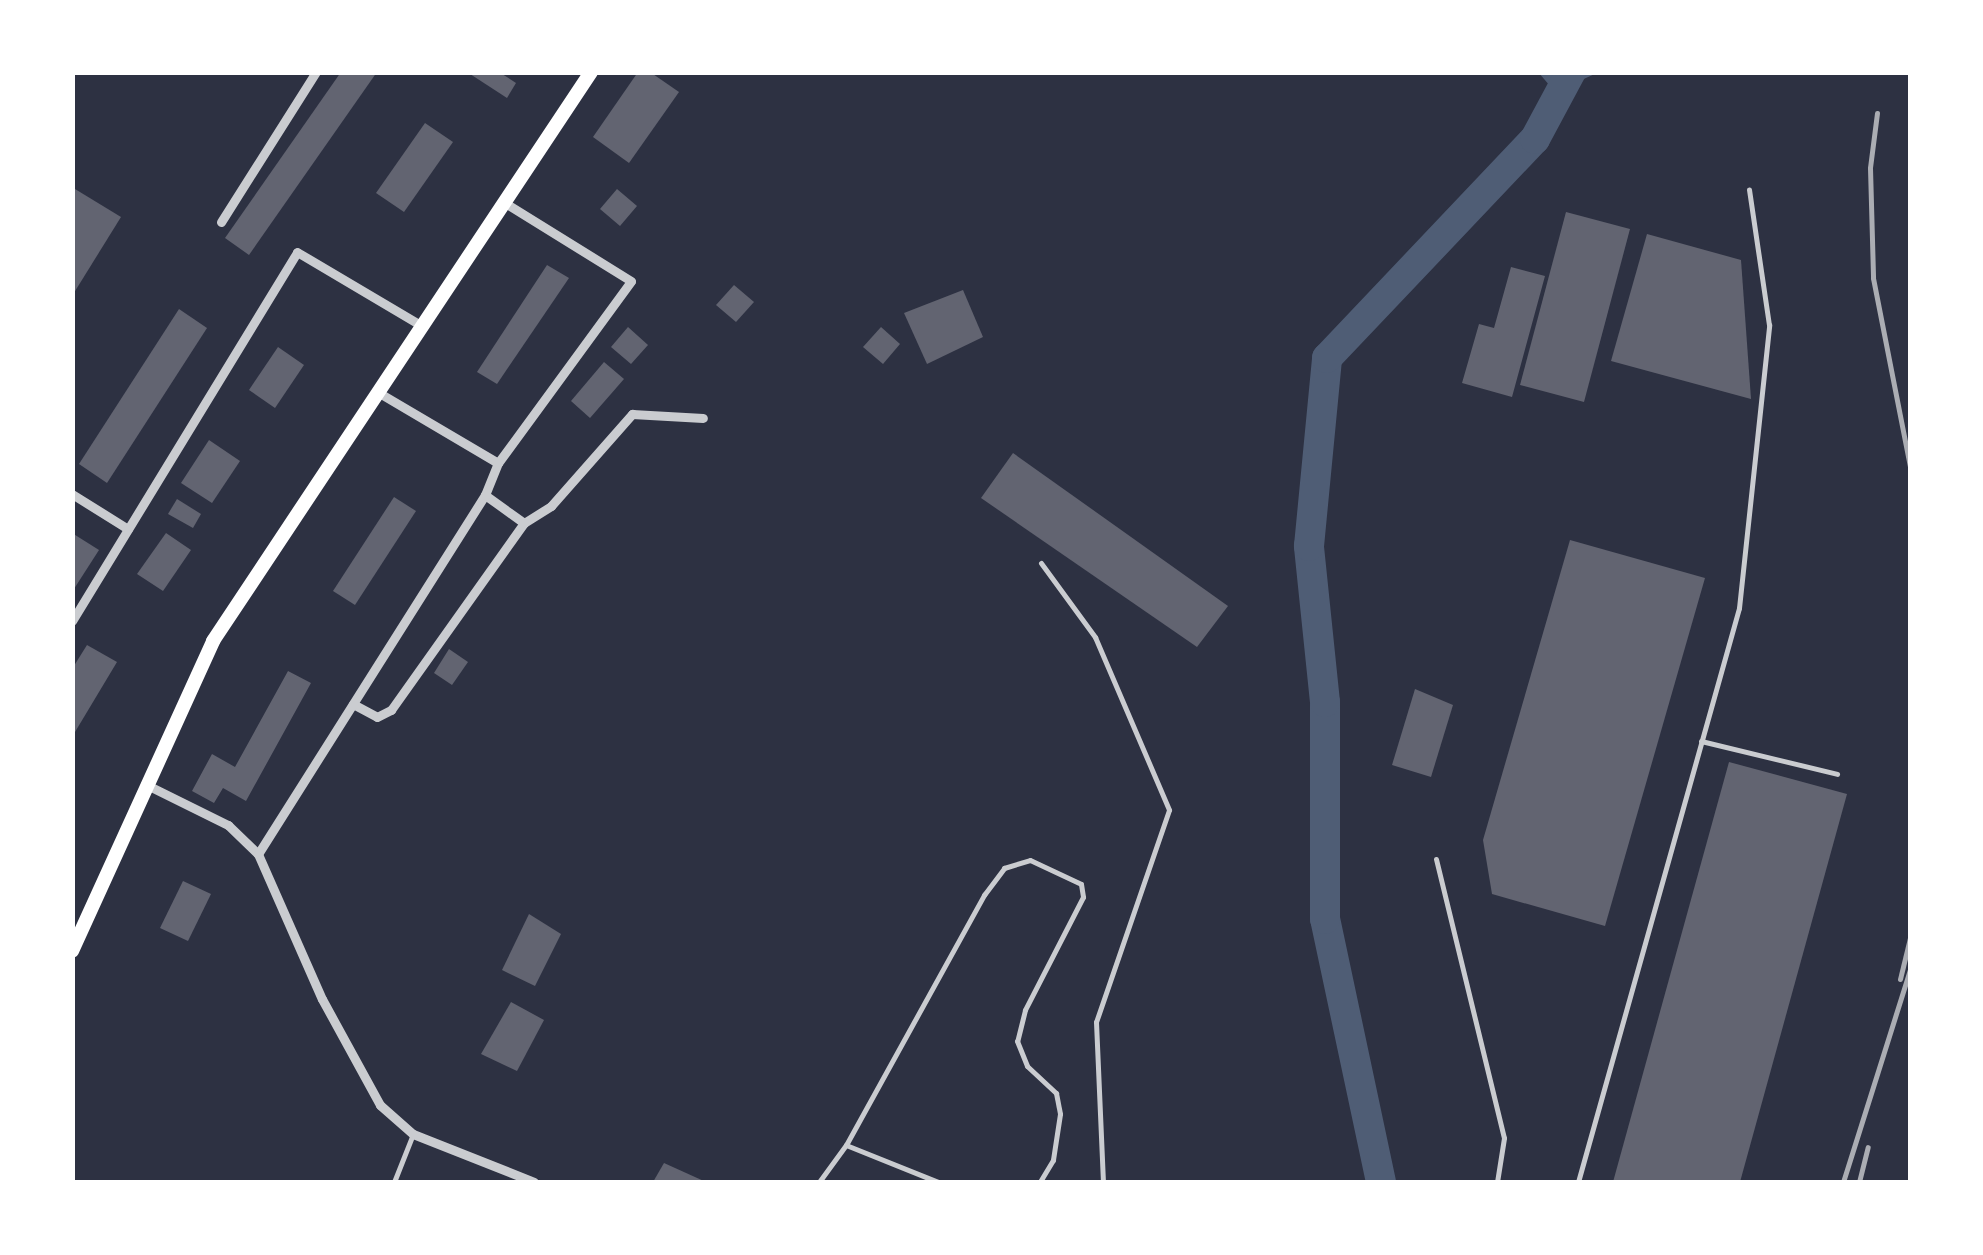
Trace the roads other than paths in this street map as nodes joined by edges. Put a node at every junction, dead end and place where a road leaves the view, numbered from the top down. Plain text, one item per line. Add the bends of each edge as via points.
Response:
1 (316, 72) edge
2 (591, 72) edge
3 (1749, 188) dead end
4 (507, 204) junction
5 (221, 222) dead end
6 (424, 327) junction
7 (381, 394) junction
8 (703, 418) dead end
9 (498, 462) junction
10 (72, 494) edge
11 (485, 495) junction
12 (524, 522) junction
13 (128, 530) junction
14 (1041, 563) dead end
15 (72, 621) edge
16 (353, 704) junction
17 (1702, 741) junction
18 (1838, 774) dead end
19 (145, 784) junction
20 (258, 854) junction
21 (1436, 859) dead end
22 (72, 951) edge
23 (413, 1134) junction
24 (846, 1144) junction
25 (394, 1182) edge
26 (534, 1182) edge
27 (819, 1182) edge
28 (938, 1182) edge
29 (1040, 1182) edge
30 (1103, 1182) edge
31 (1497, 1182) edge
32 (1578, 1182) edge

1 - 5 street
2 - 4 main road
3 - 17 lane via 1769,325 1738,608
4 - 6 main road
4 - 9 street via 631,281
6 - 7 main road
6 - 13 street via 296,252
7 - 9 street
7 - 19 main road via 213,642
8 - 12 street via 632,414 551,506
9 - 11 street
10 - 13 street
11 - 12 street
11 - 16 street
12 - 16 street via 391,710 376,717
13 - 15 street
14 - 30 lane via 1095,637 1169,810 1096,1022
16 - 20 street
17 - 18 lane
17 - 32 lane
19 - 20 street via 228,825
19 - 22 main road
20 - 23 street via 322,1000 380,1105
21 - 31 lane via 1504,1138
23 - 25 lane
23 - 26 street
24 - 27 lane
24 - 28 lane
24 - 29 lane via 984,895 1004,868 1030,860 1081,884 1083,897 1025,1010 1018,1041 1028,1066 1056,1093 1060,1114 1053,1160

